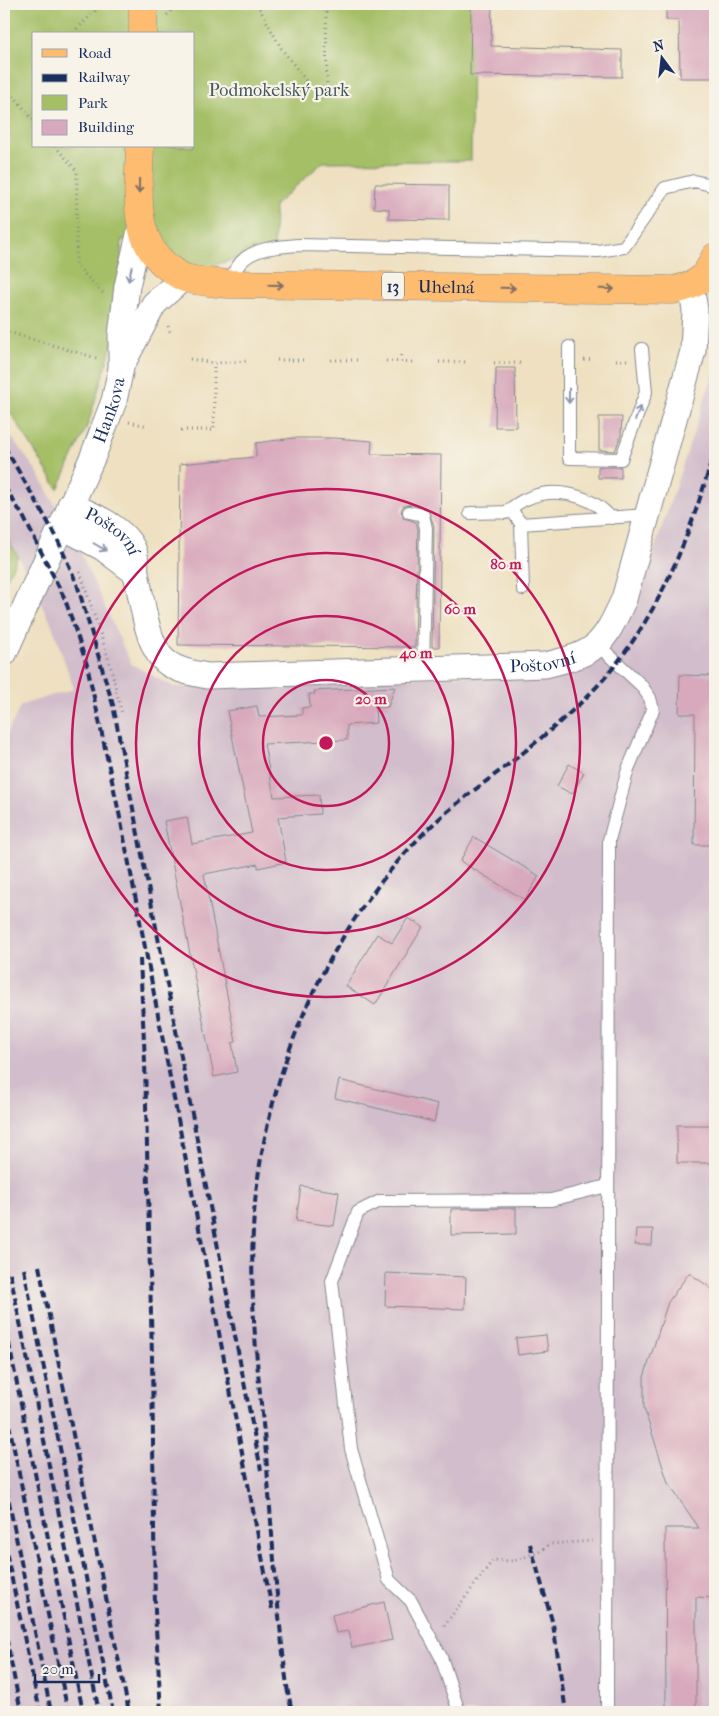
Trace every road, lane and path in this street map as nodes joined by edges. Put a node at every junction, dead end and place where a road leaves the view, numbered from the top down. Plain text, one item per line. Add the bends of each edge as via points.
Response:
1 (102, 4) edge
2 (177, 4) edge
3 (257, 4) edge
4 (326, 4) edge
5 (155, 9) edge
6 (76, 32) edge
7 (144, 32) edge
8 (4, 84) edge
9 (32, 119) edge
10 (57, 148) edge
11 (62, 148) edge
12 (140, 148) edge
13 (62, 154) junction
14 (715, 186) edge
15 (141, 226) junction
16 (715, 257) edge
17 (183, 278) junction
18 (227, 284) junction
19 (691, 287) junction
20 (106, 295) dead end
21 (4, 331) edge
22 (569, 348) dead end
23 (642, 349) dead end
24 (401, 354) dead end
25 (190, 359) dead end
26 (594, 359) dead end
27 (277, 360) dead end
28 (304, 360) dead end
29 (331, 360) dead end
30 (358, 360) dead end
31 (583, 360) dead end
32 (616, 360) dead end
33 (629, 360) dead end
34 (249, 361) dead end
35 (386, 361) dead end
36 (400, 361) junction
37 (412, 362) dead end
38 (439, 362) dead end
39 (465, 362) dead end
40 (214, 363) junction
41 (494, 363) dead end
42 (521, 363) dead end
43 (112, 364) junction
44 (129, 422) dead end
45 (148, 426) dead end
46 (181, 430) dead end
47 (409, 512) dead end
48 (504, 512) junction
49 (470, 513) dead end
50 (65, 515) junction
51 (647, 515) junction
52 (611, 518) junction
53 (521, 524) junction
54 (80, 572) dead end
55 (523, 589) dead end
56 (598, 645) junction
57 (4, 654) edge
58 (423, 669) junction
59 (122, 714) dead end
60 (607, 1186) junction
61 (607, 1540) junction
62 (433, 1641) junction
63 (458, 1712) edge
64 (607, 1712) edge

1 - 6 path
2 - 5 path
3 - 4 path via 281,48 320,98 327,97
5 - 7 main road
8 - 9 path
10 - 13 path
11 - 13 path
12 -> 15 main road, Hankova / 13
13 - 20 path via 77,171 76,265
14 - 18 lane via 694,180 665,188 624,247 598,251 274,247 243,260
15 - 17 main road, Uhelná / 13 via 149,249
15 -> 43 street, Hankova via 127,286 121,335
16 - 19 main road via 705,276
17 - 18 main road, Uhelná / 13
17 - 43 street via 154,304
18 -> 19 main road, Uhelná / 13 via 673,290
19 - 51 street, Poštovní via 695,310 693,351
21 - 43 path
22 -> 23 lane via 569,458 621,459 646,392
24 - 36 path
25 - 40 path
26 - 31 path
27 - 28 path
29 - 30 path
32 - 33 path
34 - 40 path
35 - 36 path
36 - 37 path
38 - 39 path
40 - 46 path via 214,430
41 - 42 path
43 - 50 street, Hankova via 108,418
44 - 45 path
47 - 58 lane via 423,515 426,528
48 - 49 lane
48 - 52 lane via 525,499 561,494 582,496 602,507
48 - 53 lane via 513,512
50 - 57 street, Hankova
50 - 58 street, Poštovní via 90,514 127,540 134,552 151,639 162,659 179,669 207,676
51 - 52 lane
51 - 56 street, Poštovní via 624,598
52 - 53 lane
53 - 55 lane
54 - 59 path via 109,660
56 - 58 street, Poštovní via 587,653 545,664
56 - 60 lane via 641,685 653,710 628,769 609,840
60 - 61 lane
60 - 62 lane via 551,1200 380,1201 358,1212 332,1281 351,1449 389,1580 411,1601
61 - 62 path via 550,1544 514,1561 493,1560
61 - 64 lane
62 - 63 lane

